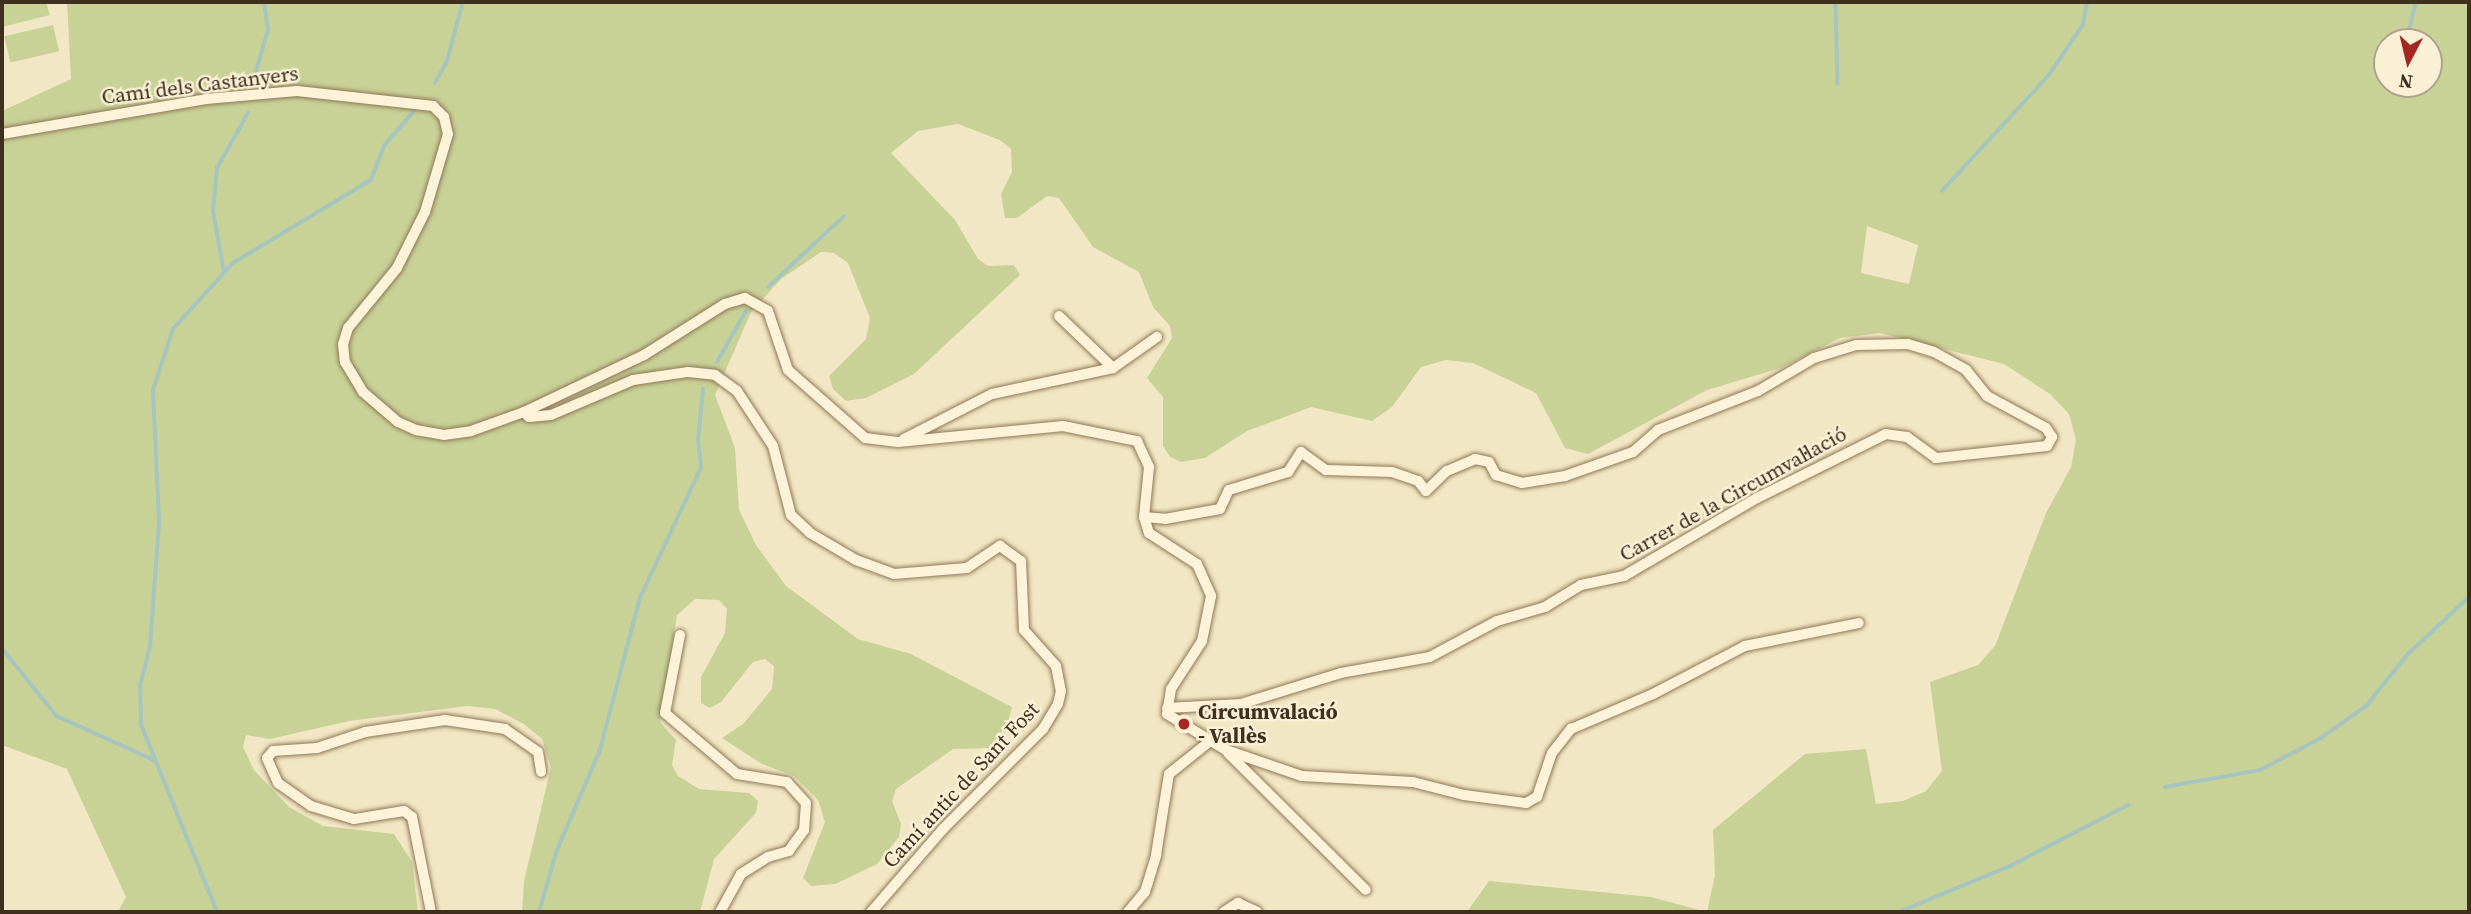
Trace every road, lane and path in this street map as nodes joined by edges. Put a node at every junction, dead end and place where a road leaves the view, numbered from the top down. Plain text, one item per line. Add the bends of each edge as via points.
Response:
1 (2, 134) edge
2 (1059, 316) dead end
3 (1157, 337) dead end
4 (1114, 368) junction
5 (524, 412) junction
6 (898, 442) junction
7 (1144, 516) junction
8 (1859, 623) dead end
9 (680, 635) dead end
10 (1167, 708) junction
11 (1209, 742) junction
12 (1226, 750) junction
13 (541, 772) dead end
14 (1366, 890) dead end
15 (431, 912) edge
16 (720, 912) edge
17 (871, 912) edge
18 (1128, 912) edge
19 (1224, 912) edge
20 (1257, 912) edge

1 - 5 street, Camí dels Castanyers via 205,100 297,91 433,106 444,117 446,153 425,212 397,268 348,328 343,344 345,362 375,404 416,430 444,435 471,431
2 - 4 street
3 - 4 street
4 - 6 street via 992,394
5 - 6 street, Camí dels Castanyers via 644,355 725,304 745,298 768,311 780,358 798,382 865,438
5 - 17 street, Camí antic de Sant Fost via 529,417 551,415 633,380 688,372 715,375 737,391 773,446 788,508 798,525 810,533 856,560 894,573 967,568 1000,546 1016,553 1023,572 1024,630 1056,666 1061,691 1058,704 1043,729 943,828
6 - 7 street via 1063,426 1137,440 1149,467
7 - 10 street via 1149,533 1160,544 1197,564 1211,596 1202,641 1171,689
7 - 10 street, Carrer de la Circumval·lació via 1183,518 1220,509 1229,490 1288,472 1301,452 1326,470 1392,472 1418,481 1426,491 1447,471 1475,459 1489,462 1496,475 1522,483 1565,476 1633,452 1658,430 1758,391 1814,358 1856,345 1908,344 1934,352 1966,370 1987,396 2046,428 2052,437 2047,446 1936,458 1907,437 1886,434 1757,498 1624,576 1581,585 1545,607 1497,621 1430,657 1341,673 1241,704
8 - 12 street via 1745,646 1653,694 1571,729 1552,753 1537,797 1526,803 1401,780 1302,776
9 - 16 street via 665,713 737,774 787,782 806,803 804,830 789,851 768,857 741,874
10 - 11 street via 1174,722
11 - 12 street
11 - 18 street via 1168,774 1156,855 1144,892
12 - 14 street
13 - 15 street via 538,752 505,729 445,720 365,732 317,748 273,751 267,758 267,768 278,783 311,806 354,819 404,811 412,817
19 - 20 street via 1238,903

